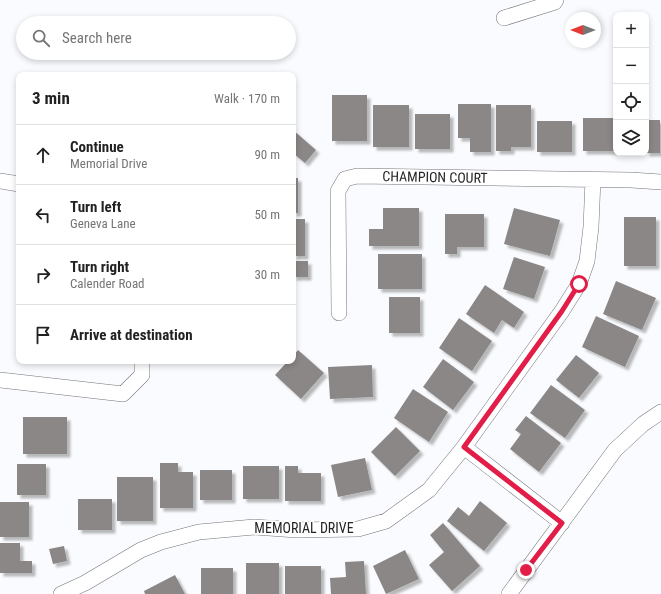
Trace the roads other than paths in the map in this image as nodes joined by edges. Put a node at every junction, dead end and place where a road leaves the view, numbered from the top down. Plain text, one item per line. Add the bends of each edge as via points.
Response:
1 (556, 0) edge
2 (504, 18) dead end
3 (593, 179) junction
4 (0, 181) edge
5 (661, 182) edge
6 (16, 184) edge
7 (339, 313) dead end
8 (142, 364) edge
9 (0, 380) edge
10 (661, 412) edge
11 (464, 447) junction
12 (562, 523) junction
13 (61, 594) edge
14 (509, 594) edge

1 - 2 street
3 - 5 street, CHAMPION COURT
3 - 7 street, CHAMPION COURT via 357,176 345,179 338,191
3 - 11 street, MEMORIAL DRIVE via 587,262 579,284
4 - 6 street
8 - 9 street via 142,375 123,394
10 - 12 street via 643,424 615,450
11 - 12 street
11 - 13 street, MEMORIAL DRIVE via 429,490 386,521 358,529 297,530 254,527 199,532 160,542 141,550 85,584
12 - 14 street

